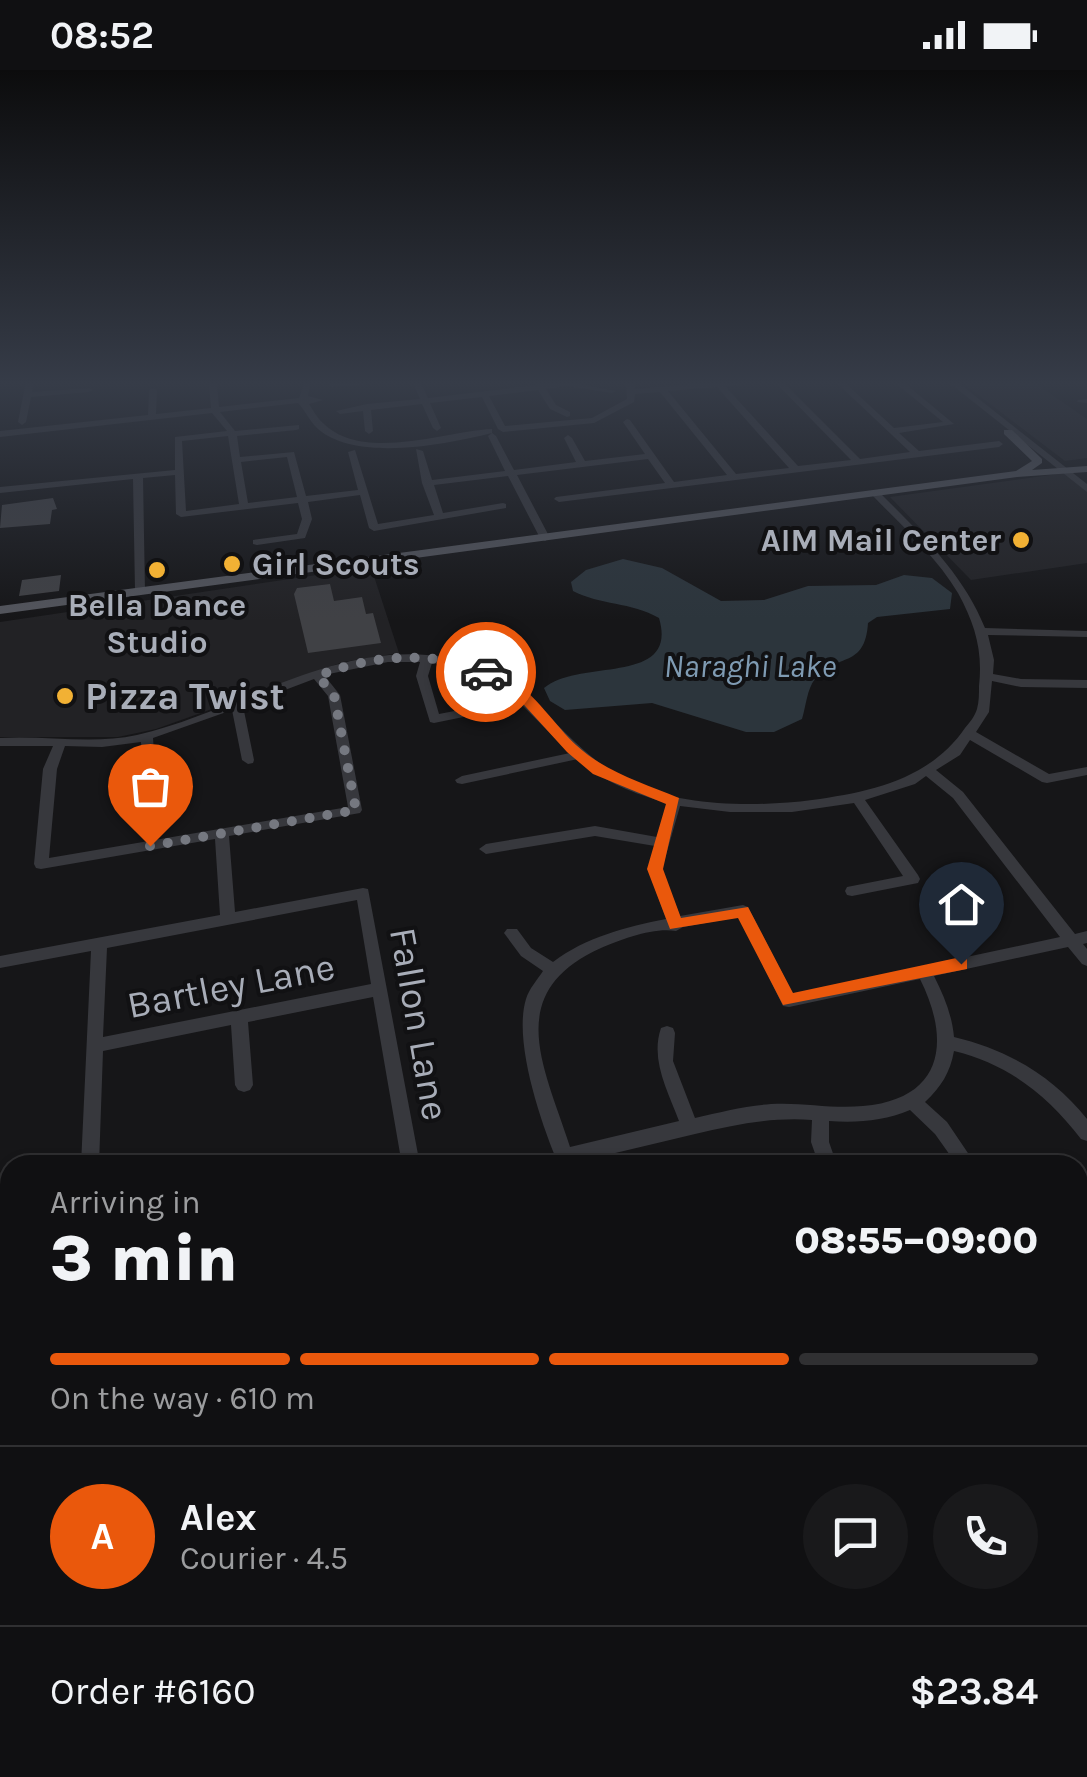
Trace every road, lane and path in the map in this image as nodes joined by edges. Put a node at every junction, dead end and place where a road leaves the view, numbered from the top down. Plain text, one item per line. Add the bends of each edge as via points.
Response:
1 (236, 460) edge
2 (178, 461) edge
3 (293, 461) edge
4 (355, 461) edge
5 (421, 461) edge
6 (506, 461) edge
7 (580, 461) edge
8 (610, 461) edge
9 (653, 461) edge
10 (719, 461) edge
11 (788, 461) edge
12 (868, 461) edge
13 (1038, 461) edge
14 (1053, 461) edge
15 (858, 462) joint
16 (582, 464) junction
17 (1087, 466) edge
18 (795, 469) junction
19 (1064, 469) junction
20 (178, 472) junction
21 (512, 472) junction
22 (1016, 474) junction
23 (138, 477) junction
24 (733, 478) junction
25 (427, 482) junction
26 (671, 485) junction
27 (0, 490) edge
28 (1087, 490) edge
29 (364, 492) junction
30 (876, 494) junction
31 (559, 499) dead end
32 (302, 500) junction
33 (503, 506) dead end
34 (244, 507) junction
35 (438, 514) junction
36 (545, 538) junction
37 (257, 542) dead end
38 (420, 555) junction
39 (357, 560) junction
40 (282, 578) junction
41 (140, 592) junction
42 (0, 610) edge
43 (0, 620) edge
44 (980, 631) junction
45 (1087, 634) edge
46 (428, 658) junction
47 (318, 676) junction
48 (989, 677) junction
49 (1086, 686) edge
50 (528, 700) junction
51 (237, 705) junction
52 (970, 734) junction
53 (146, 736) junction
54 (0, 742) edge
55 (60, 744) junction
56 (578, 755) junction
57 (248, 760) dead end
58 (927, 770) junction
59 (1087, 771) edge
60 (149, 776) dead end
61 (462, 780) dead end
62 (857, 798) junction
63 (674, 802) junction
64 (222, 833) junction
65 (660, 842) junction
66 (486, 849) dead end
67 (852, 891) dead end
68 (228, 919) junction
69 (676, 925) junction
70 (512, 933) dead end
71 (1079, 938) edge
72 (99, 944) junction
73 (1087, 960) edge
74 (0, 962) edge
75 (552, 970) junction
76 (924, 972) junction
77 (380, 989) junction
78 (238, 1017) junction
79 (667, 1033) dead end
80 (949, 1043) junction
81 (95, 1046) junction
82 (244, 1086) dead end
83 (911, 1100) junction
84 (822, 1111) junction
85 (690, 1128) junction
86 (1087, 1133) edge
87 (90, 1155) edge
88 (409, 1155) edge
89 (563, 1155) edge
90 (573, 1155) edge
91 (825, 1155) edge
92 (960, 1155) edge

1 - 34 street
2 - 20 street
3 - 32 street
4 - 29 street
5 - 25 street
6 - 21 street
7 - 16 street
8 - 16 street
9 - 26 street
10 - 24 street
11 - 18 street
12 - 15 street
13 - 22 main road
14 - 19 street
15 - 18 street
16 - 21 street
17 - 19 main road
18 - 24 street
19 - 22 main road
19 - 28 street
20 - 23 street
20 - 34 street via 182,514
21 - 25 street
21 - 36 street
22 - 30 main road
23 - 27 street
23 - 41 street
24 - 26 street
25 - 35 street
26 - 31 street
29 - 32 street
29 - 35 street via 374,528
30 - 36 main road
30 - 44 street via 954,576
32 - 34 street
32 - 37 street via 302,536
33 - 35 street
36 - 38 main road
38 - 39 main road
38 - 40 main road
39 - 40 main road
39 - 41 main road
40 - 43 main road
41 - 42 main road
44 - 45 street
44 - 48 street
46 - 47 street via 368,661
46 - 50 street via 480,670
46 - 50 street via 422,676 434,719
47 - 51 street
47 - 64 street via 334,695 356,810
48 - 49 street
48 - 52 street
50 - 56 street
51 - 53 street
51 - 57 street
52 - 58 street
52 - 59 street via 1047,779
53 - 55 street
53 - 60 street
54 - 55 street
55 - 64 street via 50,770 41,864
56 - 61 street
56 - 63 street via 617,781
58 - 62 street
58 - 71 street via 958,795
62 - 63 street via 768,818
62 - 67 street via 912,880
63 - 65 street
64 - 68 street
65 - 66 street via 594,831
65 - 69 street via 655,869
68 - 72 street
68 - 77 street, Fallon Lane via 362,894
69 - 75 street via 592,944
69 - 76 street via 743,911 789,1000
70 - 75 street
71 - 73 street
71 - 76 street
72 - 74 street
72 - 81 street
75 - 89 street via 532,1006 530,1034
76 - 80 street via 944,1010
77 - 78 street, Bartley Lane
77 - 88 street, Fallon Lane
78 - 81 street, Bartley Lane
78 - 82 street
79 - 85 street via 665,1062
80 - 83 street via 934,1080
80 - 86 street via 1026,1071
81 - 87 street
83 - 84 street via 866,1114
83 - 92 street
84 - 85 street via 758,1113
84 - 91 street
85 - 90 street

